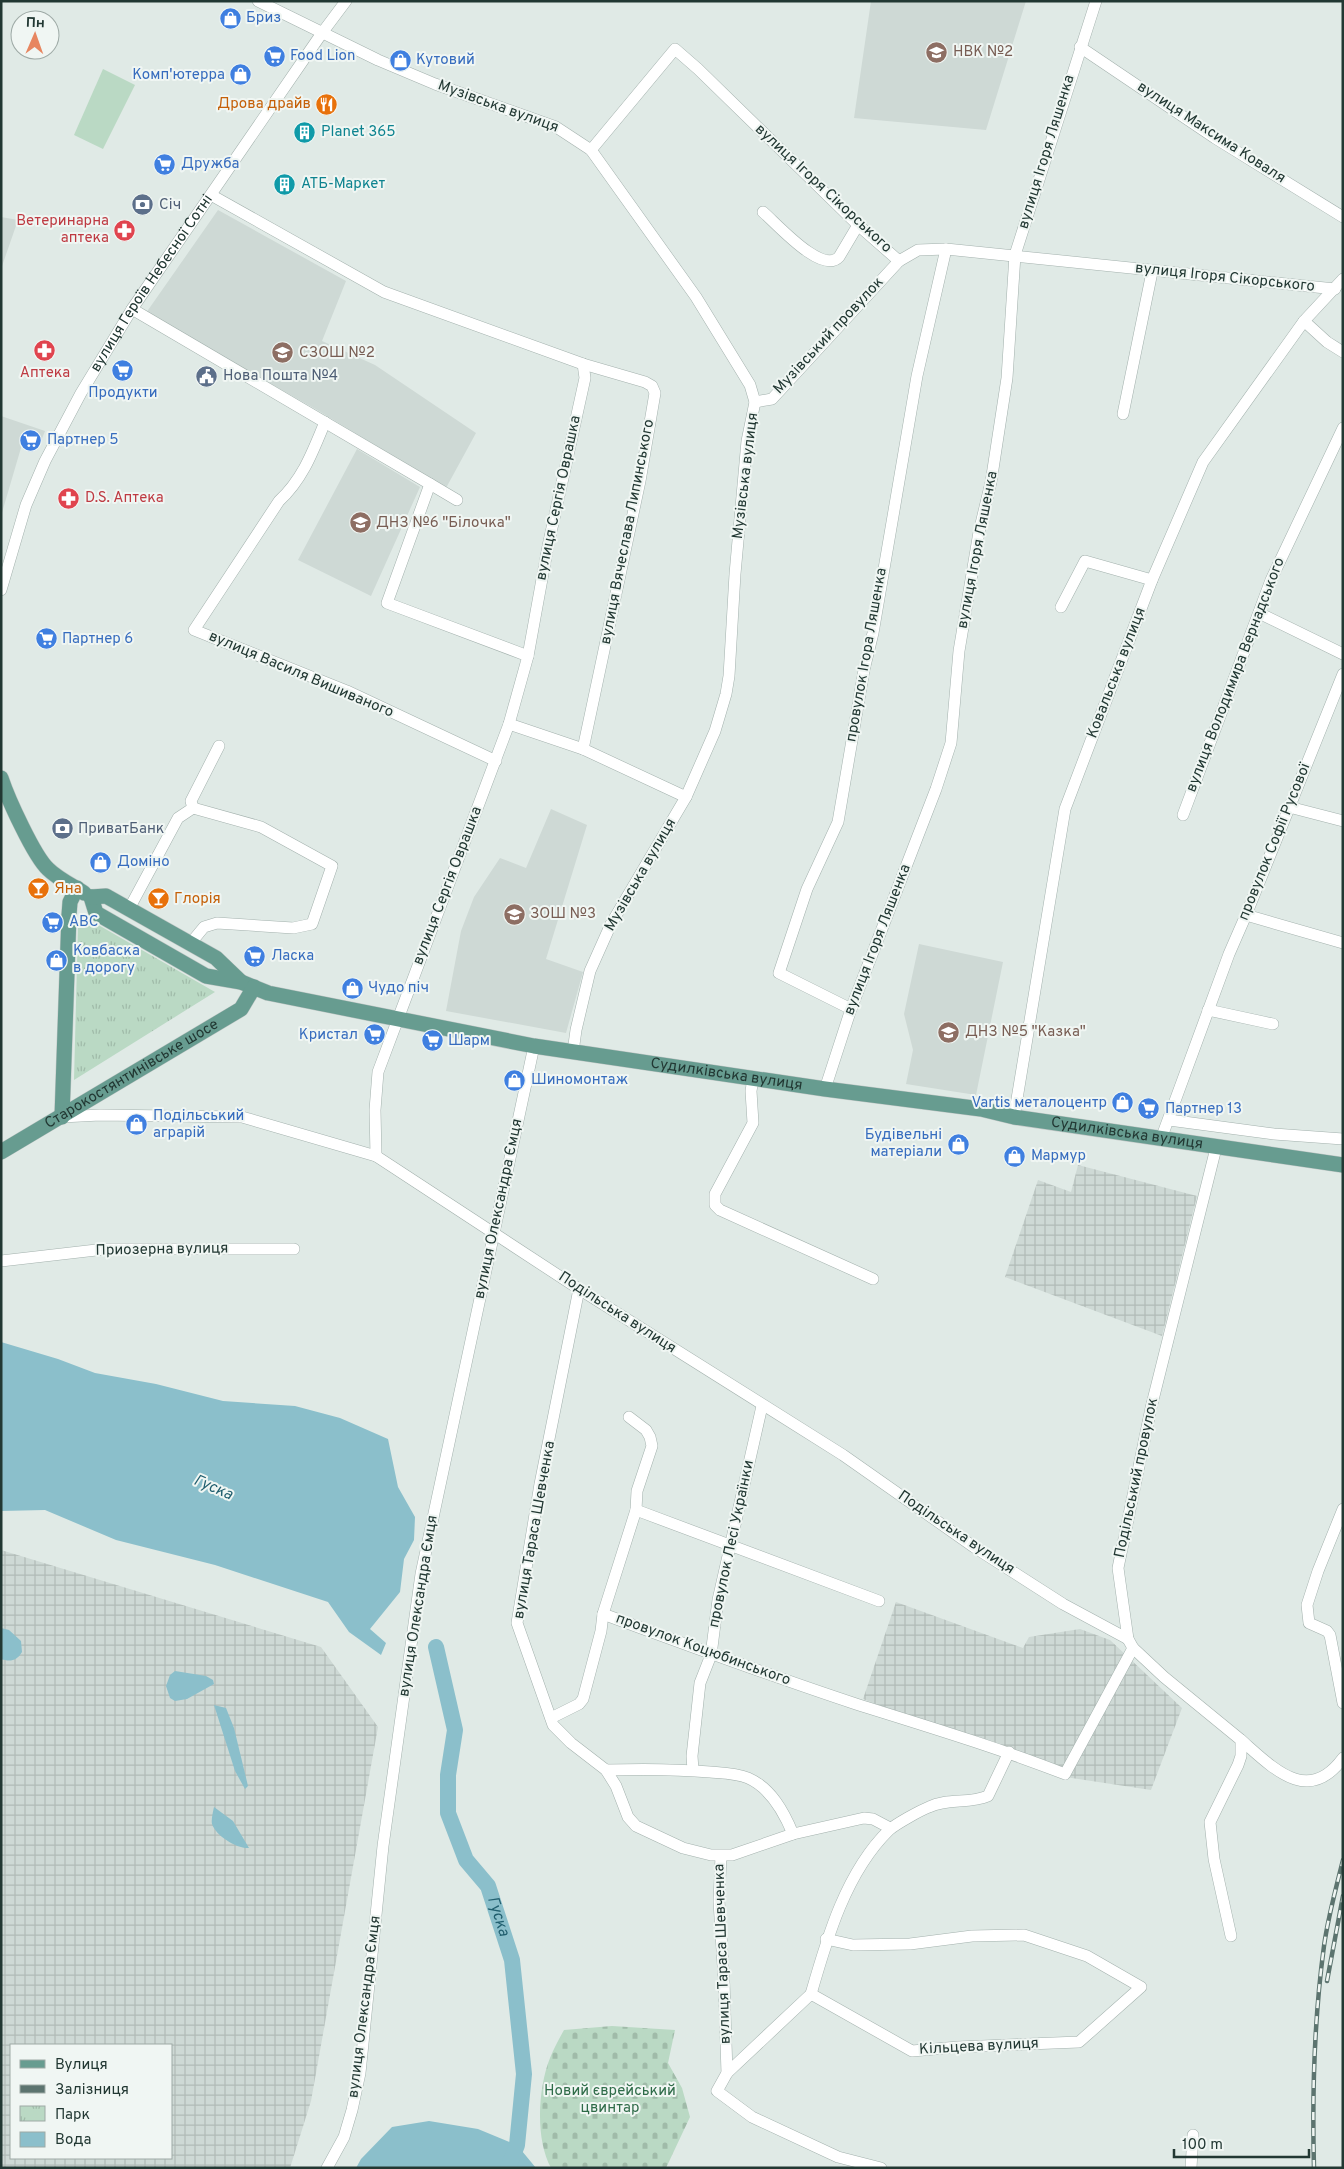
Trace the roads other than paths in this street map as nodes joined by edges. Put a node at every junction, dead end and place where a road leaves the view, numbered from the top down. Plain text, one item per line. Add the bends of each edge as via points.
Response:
1 (258, 1) edge
2 (346, 1) edge
3 (1096, 1) edge
4 (322, 33) junction
5 (1080, 47) junction
6 (591, 150) junction
7 (211, 195) junction
8 (763, 212) dead end
9 (1343, 217) edge
10 (858, 225) junction
11 (946, 249) junction
12 (1015, 255) junction
13 (899, 261) junction
14 (1152, 272) junction
15 (1343, 279) edge
16 (1335, 289) junction
17 (132, 309) junction
18 (1304, 321) junction
19 (1343, 352) edge
20 (583, 364) junction
21 (755, 402) junction
22 (1123, 414) dead end
23 (325, 422) junction
24 (1343, 428) edge
25 (430, 484) junction
26 (457, 500) dead end
27 (1152, 580) junction
28 (1, 590) edge
29 (1061, 607) dead end
30 (1258, 614) junction
31 (1343, 654) edge
32 (528, 656) junction
33 (1343, 674) edge
34 (509, 724) junction
35 (219, 746) dead end
36 (583, 749) junction
37 (496, 761) junction
38 (1, 778) edge
39 (686, 797) junction
40 (1289, 807) junction
41 (193, 808) junction
42 (1183, 815) dead end
43 (1343, 821) edge
44 (77, 888) junction
45 (91, 897) junction
46 (129, 909) junction
47 (1246, 915) junction
48 (1343, 943) edge
49 (190, 944) junction
50 (247, 985) junction
51 (851, 1009) junction
52 (1208, 1010) junction
53 (396, 1019) junction
54 (1272, 1024) dead end
55 (534, 1046) junction
56 (573, 1052) junction
57 (753, 1079) junction
58 (825, 1089) junction
59 (62, 1117) junction
60 (1014, 1118) junction
61 (1168, 1120) junction
62 (1161, 1138) junction
63 (1343, 1139) edge
64 (1216, 1148) junction
65 (1, 1152) edge
66 (376, 1156) junction
67 (1343, 1165) edge
68 (494, 1232) junction
69 (294, 1249) dead end
70 (1, 1261) edge
71 (874, 1279) dead end
72 (579, 1289) junction
73 (762, 1406) junction
74 (629, 1417) dead end
75 (1343, 1509) edge
76 (636, 1510) junction
77 (730, 1546) junction
78 (879, 1602) dead end
79 (603, 1614) junction
80 (1131, 1644) junction
81 (711, 1655) junction
82 (1343, 1703) edge
83 (551, 1718) junction
84 (1241, 1740) junction
85 (1009, 1752) junction
86 (1343, 1758) edge
87 (606, 1770) junction
88 (693, 1770) junction
89 (890, 1828) junction
90 (793, 1834) junction
91 (721, 1856) junction
92 (1232, 1936) dead end
93 (826, 1939) junction
94 (811, 1994) junction
95 (726, 2073) junction
96 (1193, 2135) dead end
97 (328, 2168) edge
98 (881, 2168) edge
99 (1191, 2168) edge

1 - 4 street, Музівська вулиця
2 - 4 street, вулиця Героїв Небесної Сотні
3 - 5 street, вулиця Ігоря Ляшенка
4 - 6 street, Музівська вулиця via 435,84 556,126
4 - 7 street, вулиця Героїв Небесної Сотні
5 - 9 street, вулиця Максима Коваля via 1215,138
5 - 12 street, вулиця Ігоря Ляшенка
6 - 10 street, вулиця Ігоря Сікорського via 675,49
6 - 21 street, Музівська вулиця via 696,297 750,385
7 - 17 street, вулиця Героїв Небесної Сотні
7 - 20 street via 384,292
8 - 10 street via 803,248 828,261 839,257
10 - 13 street, вулиця Ігоря Сікорського
11 - 12 street, вулиця Ігоря Сікорського
11 - 13 street, вулиця Ігоря Сікорського via 918,250
11 - 51 street, провулок Ігора Ляшенка via 916,376 838,822 807,889 779,973
12 - 14 street, вулиця Ігоря Сікорського
12 - 51 street, вулиця Ігоря Ляшенка via 1007,378 959,651 951,743
13 - 21 street, Музівський провулок via 772,399
14 - 16 street, вулиця Ігоря Сікорського
14 - 22 street
15 - 16 street, Ковальська вулиця
16 - 18 street, Ковальська вулиця
17 - 23 street
17 - 28 street, вулиця Героїв Небесної Сотні via 81,393 45,462 26,504
18 - 19 street
18 - 27 street, Ковальська вулиця via 1203,462
20 - 32 street, вулиця Сергія Оврашка via 584,378
20 - 36 street, вулиця Вячеслава Липинського via 645,382 655,393 640,481
21 - 39 street, Музівська вулиця via 747,441 736,555 729,676 715,730
23 - 25 street
23 - 37 street, вулиця Василя Вишиваного via 304,471 280,501 194,630 346,691
24 - 30 street, вулиця Володимира Вернадського
25 - 26 street
25 - 32 street via 387,603
27 - 29 street via 1086,562
27 - 60 street, Ковальська вулиця via 1065,809
30 - 31 street
30 - 42 street, вулиця Володимира Вернадського
32 - 34 street, вулиця Сергія Оврашка
33 - 40 street, провулок Софії Русової
34 - 36 street
34 - 37 street, вулиця Сергія Оврашка
35 - 41 street via 191,800
36 - 39 street
37 - 53 street, вулиця Сергія Оврашка
38 - 44 main road via 47,869
39 - 56 street, Музівська вулиця via 612,924 590,971
40 - 43 street
40 - 47 street, провулок Софії Русової
41 - 46 street via 178,818
41 - 49 street via 261,828 332,866 312,924 293,928 217,923 204,928
44 - 45 main road
44 - 59 main road via 70,902 68,924
45 - 46 main road, Судилківська вулиця via 106,896
45 - 50 main road, Судилківська вулиця via 96,913 206,976
46 - 49 main road, Судилківська вулиця
47 - 48 street
47 - 52 street, провулок Софії Русової
49 - 50 main road, Судилківська вулиця via 216,958
50 - 53 main road, Судилківська вулиця via 268,993
50 - 59 main road, Старокостянтинівське шосе via 241,1009
51 - 58 street, вулиця Ігоря Ляшенка
52 - 54 street
52 - 61 street, провулок Софії Русової
53 - 55 main road, Судилківська вулиця
53 - 66 street, вулиця Сергія Оврашка via 378,1072
55 - 56 main road, Судилківська вулиця
55 - 68 street, вулиця Олександра Ємця
56 - 57 main road, Судилківська вулиця
57 - 58 main road, Судилківська вулиця
57 - 71 street via 753,1123 714,1194 715,1205
58 - 60 main road, Судилківська вулиця via 981,1109
59 - 65 main road, Старокостянтинівське шосе
59 - 66 street, Подільська вулиця via 242,1117
60 - 62 main road, Судилківська вулиця
61 - 62 street, провулок Софії Русової
61 - 63 street, Судилківська вулиця
62 - 64 main road, Судилківська вулиця
64 - 67 main road, Судилківська вулиця
64 - 80 street, Подільський провулок via 1151,1408 1118,1568
66 - 68 street, Подільська вулиця
68 - 72 street, Подільська вулиця
68 - 97 street, вулиця Олександра Ємця via 421,1574 383,1846 360,2073 344,2137
69 - 70 street, Приозерна вулиця via 105,1249
72 - 73 street, Подільська вулиця
72 - 83 street, вулиця Тараса Шевченка via 540,1484 517,1623
73 - 77 street, провулок Лесі Українки
73 - 80 street, Подільська вулиця via 843,1455 1014,1573
74 - 76 street, провулок Коцюбинського via 646,1430 652,1441 637,1491
75 - 82 street via 1307,1605 1309,1623 1330,1635
76 - 77 street
76 - 79 street, провулок Коцюбинського
77 - 78 street
77 - 81 street, провулок Лесі Українки via 717,1606
79 - 81 street, провулок Коцюбинського
79 - 83 street via 583,1699
80 - 84 street via 1164,1677
80 - 85 street, провулок Коцюбинського via 1065,1774
81 - 85 street, провулок Коцюбинського
81 - 88 street, провулок Лесі Українки via 700,1684
83 - 87 street, вулиця Тараса Шевченка via 563,1735
84 - 86 street via 1297,1781 1320,1780
84 - 92 street via 1238,1766 1210,1822 1214,1859
85 - 89 street via 988,1796 940,1802
87 - 88 street
87 - 91 street, вулиця Тараса Шевченка via 628,1817 636,1826 683,1848
88 - 90 street via 731,1773 754,1781 783,1810
89 - 90 street via 864,1818
89 - 93 street via 863,1860
90 - 91 street
91 - 95 street, вулиця Тараса Шевченка via 719,1901
93 - 94 street
93 - 94 street, Кільцева вулиця via 853,1945 1024,1935 1087,1956 1141,1987 1079,2042 912,2051
94 - 95 street
95 - 98 street, вулиця Тараса Шевченка via 717,2092 752,2117 838,2156
96 - 99 street

